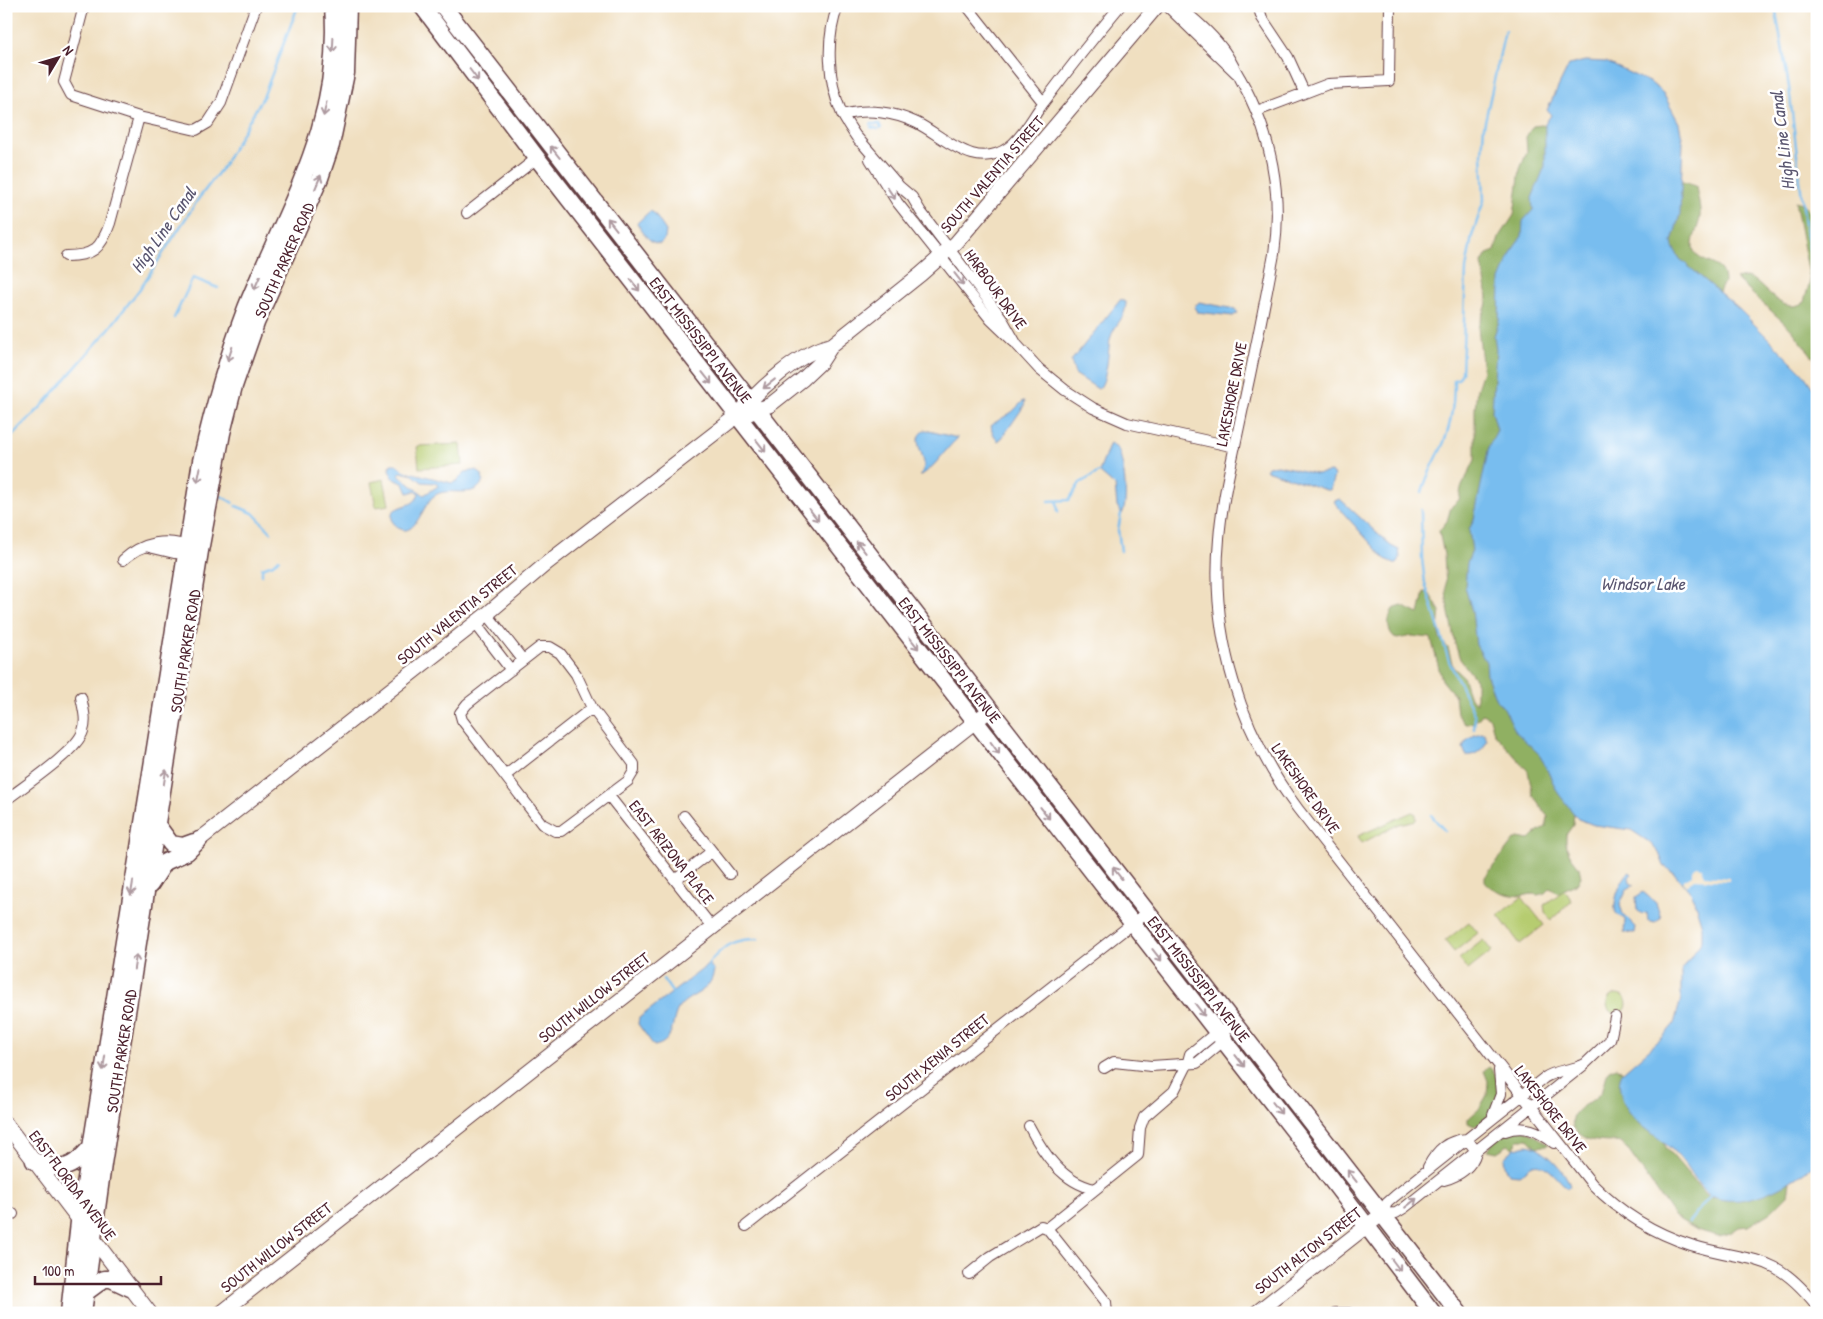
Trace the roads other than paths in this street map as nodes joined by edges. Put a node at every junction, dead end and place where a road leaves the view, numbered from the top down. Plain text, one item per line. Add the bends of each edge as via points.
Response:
1 (84, 6) edge
2 (256, 6) edge
3 (333, 6) edge
4 (348, 6) edge
5 (422, 6) edge
6 (443, 6) edge
7 (838, 6) edge
8 (1120, 6) edge
9 (1158, 6) edge
10 (1167, 6) edge
11 (1178, 6) edge
12 (1258, 6) edge
13 (1390, 6) edge
14 (972, 8) edge
15 (1238, 76) junction
16 (1304, 92) junction
17 (1044, 102) junction
18 (1257, 110) junction
19 (843, 115) junction
20 (139, 117) junction
21 (856, 136) junction
22 (537, 158) junction
23 (467, 213) dead end
24 (945, 253) junction
25 (66, 256) dead end
26 (752, 407) junction
27 (737, 416) junction
28 (1235, 447) junction
29 (191, 551) junction
30 (123, 560) dead end
31 (487, 614) junction
32 (475, 623) junction
33 (523, 660) junction
34 (511, 670) junction
35 (81, 697) dead end
36 (592, 708) junction
37 (990, 710) junction
38 (976, 721) junction
39 (506, 775) junction
40 (610, 796) junction
41 (6, 800) edge
42 (684, 816) dead end
43 (157, 825) junction
44 (199, 840) junction
45 (146, 847) junction
46 (712, 852) junction
47 (184, 853) junction
48 (730, 874) dead end
49 (675, 880) junction
50 (146, 892) junction
51 (1147, 912) junction
52 (1132, 923) junction
53 (712, 927) junction
54 (1615, 1017) dead end
55 (1236, 1026) junction
56 (1221, 1037) junction
57 (1497, 1064) junction
58 (1585, 1064) junction
59 (1187, 1065) junction
60 (1104, 1068) dead end
61 (1521, 1095) junction
62 (1531, 1108) junction
63 (1490, 1120) junction
64 (6, 1124) edge
65 (1030, 1126) dead end
66 (1500, 1133) junction
67 (1467, 1139) junction
68 (91, 1147) junction
69 (1476, 1151) junction
70 (1564, 1151) junction
71 (34, 1161) junction
72 (1095, 1189) junction
73 (1382, 1214) junction
74 (79, 1222) junction
75 (746, 1226) dead end
76 (1367, 1226) junction
77 (1047, 1228) junction
78 (91, 1239) junction
79 (969, 1274) dead end
80 (130, 1288) junction
81 (85, 1293) junction
82 (1817, 1306) edge
83 (68, 1313) edge
84 (83, 1313) edge
85 (150, 1313) edge
86 (221, 1313) edge
87 (1107, 1313) edge
88 (1256, 1313) edge
89 (1335, 1313) edge
90 (1349, 1313) edge
91 (1433, 1313) edge
92 (1459, 1313) edge

1 - 20 street via 65,75 66,90 77,99
2 - 20 street via 221,103 208,123 196,130
3 -> 29 main road, SOUTH PARKER ROAD via 332,71 319,134 304,178 246,308 223,376 201,461
29 -> 4 main road, SOUTH PARKER ROAD via 236,381 260,311 320,178 333,138 346,73
5 -> 22 main road, EAST MISSISSIPPI AVENUE
26 -> 6 main road, EAST MISSISSIPPI AVENUE
7 - 19 street, HARBOUR DRIVE via 832,28 831,65
8 - 17 street
9 - 24 street, SOUTH VALENTIA STREET via 976,222
10 - 15 street, LAKESHORE DRIVE
11 - 15 street, LAKESHORE DRIVE via 1221,47
12 - 16 street
13 - 16 street via 1390,81 1341,82
14 - 17 street
15 - 18 street, LAKESHORE DRIVE
16 - 18 street
17 - 19 street via 1012,144 999,152 985,155 964,152 925,127 902,117 869,111
18 - 28 street, LAKESHORE DRIVE via 1274,164 1277,225
19 - 21 street, HARBOUR DRIVE
20 - 25 street via 104,239 86,255
21 -> 24 street, HARBOUR DRIVE via 893,196
21 - 24 street, HARBOUR DRIVE via 918,204
22 - 23 street
22 -> 27 main road, EAST MISSISSIPPI AVENUE
24 - 26 street, SOUTH VALENTIA STREET via 832,345 809,374 770,405
24 - 28 street, HARBOUR DRIVE via 990,320 1039,369 1082,402 1139,427
26 - 27 street, SOUTH VALENTIA STREET
37 -> 26 main road, EAST MISSISSIPPI AVENUE
27 - 31 street, SOUTH VALENTIA STREET via 554,557
27 -> 38 main road, EAST MISSISSIPPI AVENUE
28 - 57 street, LAKESHORE DRIVE via 1219,532 1218,592 1228,662 1247,721 1289,796
29 - 30 street via 158,542 134,551
43 -> 29 main road, SOUTH PARKER ROAD
29 - 45 main road, SOUTH PARKER ROAD
31 - 32 street, SOUTH VALENTIA STREET
31 - 33 street
32 - 34 street
32 - 44 street, SOUTH VALENTIA STREET
33 - 34 street
33 - 36 street via 540,647 550,647 560,653 576,674
34 - 39 street via 467,704 460,714
35 - 41 street via 85,723 79,741
36 - 39 street
36 - 40 street via 631,758 634,771 628,781
37 - 38 street, SOUTH WILLOW STREET
51 -> 37 main road, EAST MISSISSIPPI AVENUE
38 -> 52 main road, EAST MISSISSIPPI AVENUE
38 - 53 street, SOUTH WILLOW STREET
39 - 40 street via 542,824 555,831 568,828
40 - 49 street, EAST ARIZONA PLACE
42 - 46 street
43 - 44 main road via 167,841 174,845 183,846
43 - 45 main road, SOUTH PARKER ROAD
44 - 47 main road
45 - 47 main road via 173,854
45 - 50 main road, SOUTH PARKER ROAD
45 -> 68 main road, SOUTH PARKER ROAD
46 - 48 street
46 - 49 street
47 - 50 main road via 165,862
49 - 53 street, EAST ARIZONA PLACE
78 -> 50 main road, SOUTH PARKER ROAD
51 - 52 street, SOUTH XENIA STREET
51 - 55 main road, EAST MISSISSIPPI AVENUE
52 -> 56 main road, EAST MISSISSIPPI AVENUE
52 - 75 street, SOUTH XENIA STREET
53 - 86 street, SOUTH WILLOW STREET
54 - 58 street, SOUTH ALTON STREET via 1610,1040
55 - 56 street
73 -> 55 main road, EAST MISSISSIPPI AVENUE
56 - 59 street via 1190,1054
56 -> 76 main road, EAST MISSISSIPPI AVENUE
57 - 61 street, LAKESHORE DRIVE
57 - 63 street via 1501,1094
58 - 61 street, SOUTH ALTON STREET via 1552,1072
58 - 62 street, SOUTH ALTON STREET
59 - 60 street via 1114,1062
59 - 72 street via 1174,1091 1144,1118 1138,1155
61 - 62 street, LAKESHORE DRIVE
61 - 63 street, SOUTH ALTON STREET
62 - 66 street, SOUTH ALTON STREET
62 - 70 street, LAKESHORE DRIVE
63 - 67 street, SOUTH ALTON STREET
64 - 71 street, EAST FLORIDA AVENUE
65 - 72 street via 1038,1143 1060,1170 1084,1187
66 - 69 street, SOUTH ALTON STREET
66 - 70 street via 1517,1128 1533,1130
67 - 69 street
67 - 73 street, SOUTH ALTON STREET via 1454,1140 1439,1150 1427,1170 1390,1200
68 - 71 main road via 79,1161 67,1168 53,1168
68 - 74 main road, SOUTH PARKER ROAD
73 -> 69 street, SOUTH ALTON STREET via 1399,1212
70 - 82 street, LAKESHORE DRIVE via 1597,1190 1638,1222 1680,1242 1775,1266 1795,1280
71 - 74 street, EAST FLORIDA AVENUE
72 - 77 street
73 - 76 street, SOUTH ALTON STREET
73 - 92 main road, EAST MISSISSIPPI AVENUE
74 - 78 street, EAST FLORIDA AVENUE
74 - 83 main road, SOUTH PARKER ROAD
76 - 88 street, SOUTH ALTON STREET
76 -> 91 main road, EAST MISSISSIPPI AVENUE
77 - 79 street via 1041,1226 1026,1234
77 - 87 street via 1106,1302
78 - 80 street, EAST FLORIDA AVENUE
78 - 81 main road, SOUTH PARKER ROAD
80 - 81 main road via 104,1279
80 - 85 street, EAST FLORIDA AVENUE
81 - 84 main road, SOUTH PARKER ROAD
89 - 90 street

